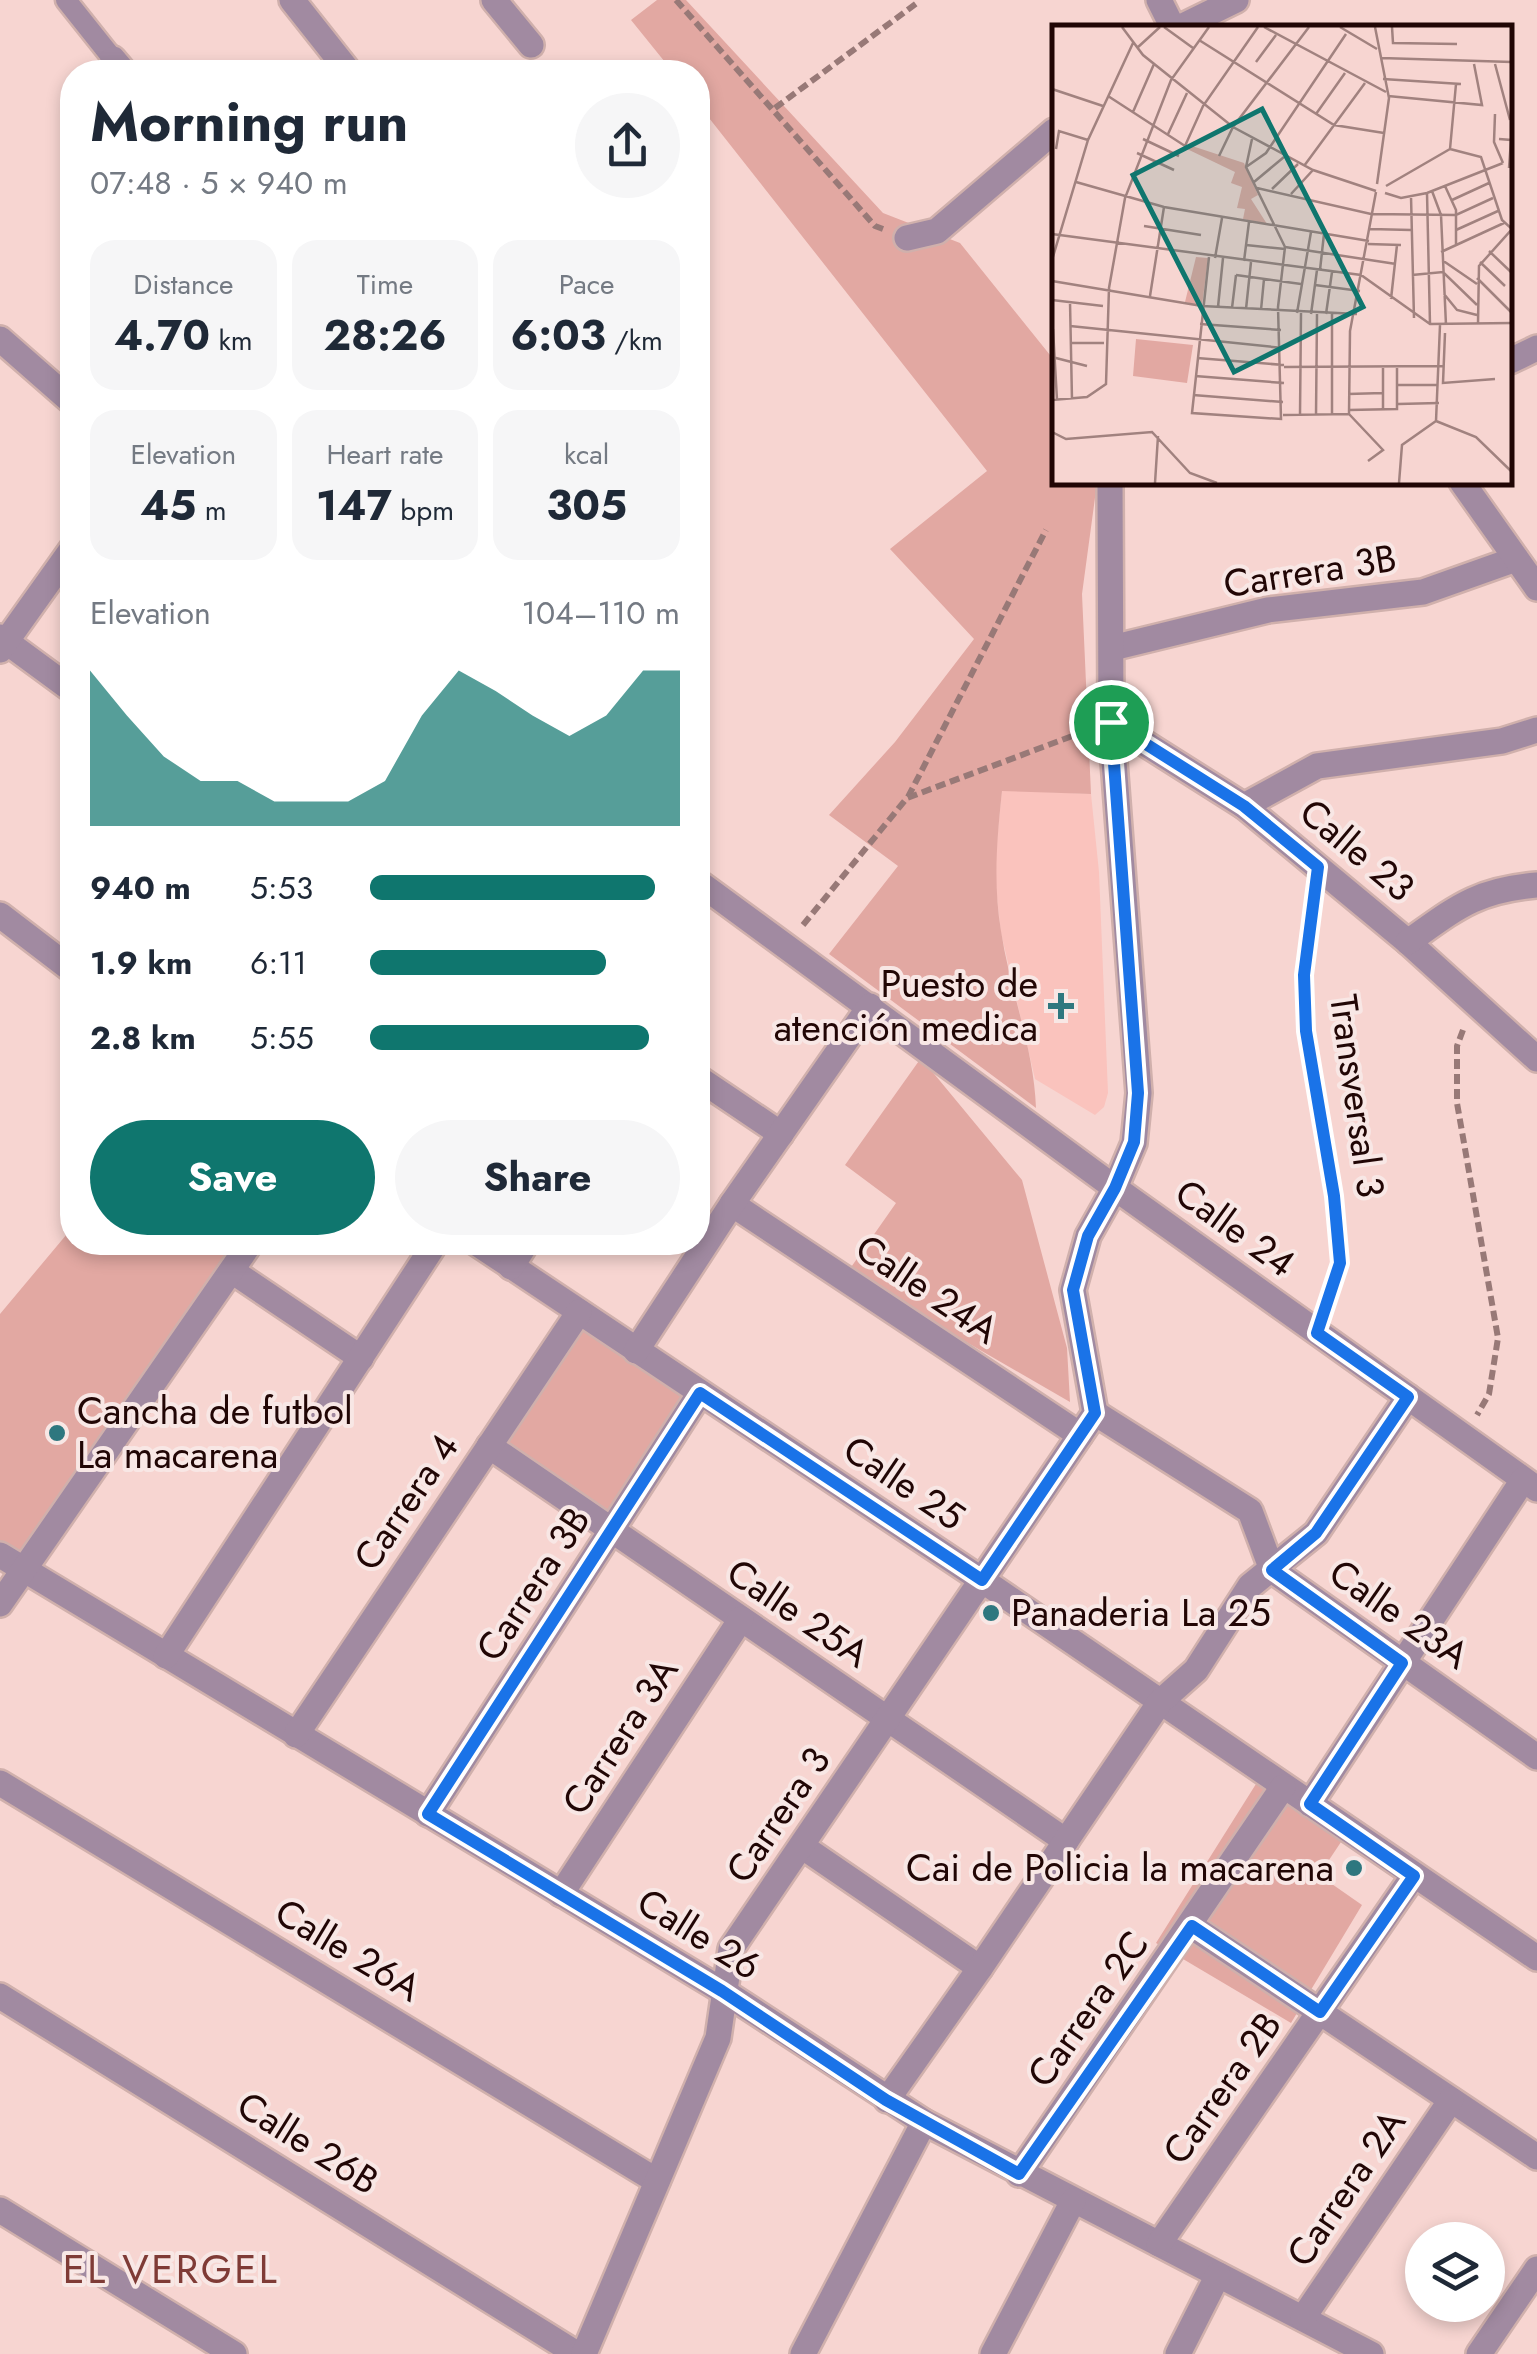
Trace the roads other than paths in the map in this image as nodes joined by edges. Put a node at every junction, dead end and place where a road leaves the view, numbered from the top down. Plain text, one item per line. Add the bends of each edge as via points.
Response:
1 (66, 0) edge
2 (292, 0) edge
3 (494, 0) edge
4 (1159, 0) edge
5 (1236, 0) edge
6 (1174, 25) edge
7 (1182, 25) edge
8 (530, 45) dead end
9 (114, 60) edge
10 (339, 60) edge
11 (1052, 133) edge
12 (907, 238) road end
13 (0, 339) edge
14 (1537, 348) edge
15 (1512, 361) edge
16 (60, 392) edge
17 (1110, 485) edge
18 (1464, 485) edge
19 (1516, 560) junction
20 (60, 566) edge
21 (1537, 588) edge
22 (2, 643) edge
23 (1112, 648) junction
24 (60, 682) edge
25 (1111, 722) junction
26 (1537, 730) edge
27 (1244, 806) junction
28 (1537, 885) edge
29 (710, 891) edge
30 (0, 916) edge
31 (1408, 942) junction
32 (60, 961) edge
33 (870, 1006) junction
34 (1537, 1059) edge
35 (710, 1086) edge
36 (781, 1134) junction
37 (1115, 1188) junction
38 (732, 1204) junction
39 (710, 1238) edge
40 (243, 1255) edge
41 (428, 1255) edge
42 (494, 1255) edge
43 (519, 1255) edge
44 (699, 1255) edge
45 (511, 1267) junction
46 (232, 1271) junction
47 (578, 1312) junction
48 (636, 1351) junction
49 (361, 1358) junction
50 (700, 1393) junction
51 (1408, 1397) junction
52 (1095, 1413) junction
53 (1080, 1436) junction
54 (489, 1446) junction
55 (1530, 1485) edge
56 (612, 1530) junction
57 (0, 1555) edge
58 (1272, 1570) junction
59 (22, 1571) junction
60 (982, 1580) junction
61 (0, 1604) edge
62 (741, 1619) junction
63 (166, 1656) junction
64 (1402, 1663) junction
65 (1160, 1702) junction
66 (888, 1720) junction
67 (296, 1735) junction
68 (1534, 1748) edge
69 (0, 1783) edge
70 (1283, 1787) junction
71 (1310, 1804) junction
72 (428, 1814) junction
73 (1066, 1841) junction
74 (803, 1847) junction
75 (1414, 1876) junction
76 (561, 1894) junction
77 (1192, 1926) junction
78 (1537, 1958) edge
79 (980, 1968) junction
80 (722, 1991) junction
81 (0, 1996) edge
82 (1320, 2012) junction
83 (886, 2100) junction
84 (1451, 2100) junction
85 (924, 2122) junction
86 (1537, 2157) edge
87 (1019, 2174) junction
88 (657, 2181) junction
89 (1072, 2201) junction
90 (0, 2210) edge
91 (1159, 2244) junction
92 (1537, 2269) edge
93 (1218, 2275) junction
94 (1303, 2318) junction
95 (234, 2354) edge
96 (581, 2354) edge
97 (803, 2354) edge
98 (993, 2354) edge
99 (1178, 2354) edge
100 (1371, 2354) edge
101 (1479, 2354) edge

1 - 9 lane
2 - 10 street
3 - 8 street
4 - 6 street
5 - 7 street
11 - 12 street via 937,230
13 - 16 street
14 - 15 street
17 - 23 street
18 - 19 street
19 - 21 street
19 - 23 street, Carrera 3B via 1422,592 1268,610
20 - 22 street
22 - 24 street
23 - 25 street
25 - 27 street, Calle 23
25 - 37 street via 1138,1093 1134,1142
26 - 27 street via 1502,741 1317,766
27 - 31 street, Calle 23
28 - 31 street via 1470,899
29 - 33 street, Calle 24
30 - 32 street
31 - 34 street, Calle 23
33 - 36 street
33 - 37 street, Calle 24
35 - 36 street
36 - 38 street
37 - 51 street, Calle 24
37 - 52 street via 1088,1236 1073,1290
38 - 39 street
38 - 53 street, Calle 24A
40 - 46 street
41 - 49 street
42 - 45 street, Calle 25
43 - 45 street
44 - 48 street
45 - 47 street, Calle 25
46 - 49 street
46 - 59 street
47 - 48 street, Calle 25
47 - 54 street, Carrera 4
48 - 50 street, Calle 25
49 - 63 street
50 - 56 street, Carrera 3B
50 - 60 street, Calle 25
51 - 55 street, Calle 24
51 - 58 street via 1316,1533
52 - 53 street, Carrera 3
52 - 58 street, Calle 23A via 1250,1511
53 - 60 street, Carrera 3
54 - 56 street, Calle 25A
54 - 67 street, Carrera 4
55 - 64 street
56 - 62 street, Calle 25A
56 - 72 street, Carrera 3B
57 - 59 street, Calle 26
58 - 64 street, Calle 23A
58 - 65 street via 1250,1586 1196,1670
59 - 61 street
59 - 63 street, Calle 26
60 - 65 street, Calle 25
60 - 66 street, Carrera 3
62 - 66 street, Calle 25A
62 - 76 street, Carrera 3A
63 - 67 street, Calle 26
64 - 68 street, Calle 23A
64 - 71 street
65 - 70 street, Calle 25
65 - 73 street
66 - 73 street, Calle 25A
66 - 74 street, Carrera 3
67 - 72 street, Calle 26
69 - 88 street, Calle 26A
70 - 71 street, Calle 25
70 - 77 street, Carrera 2C
71 - 75 street, Calle 25
72 - 76 street, Calle 26
73 - 79 street
74 - 79 street
74 - 80 street, Carrera 3 via 731,1949
75 - 78 street, Calle 25
75 - 82 street, Carrera 2B
76 - 80 street, Calle 26
77 - 82 street
77 - 87 street, Carrera 2C
79 - 83 street
80 - 83 street, Calle 26
80 - 88 street, Carrera 3 via 718,2038
81 - 96 street, Calle 26B
82 - 84 street
82 - 91 street, Carrera 2B
83 - 85 street, Calle 26
84 - 86 street
84 - 94 street, Carrera 2A
85 - 87 street, Calle 26
85 - 97 street
87 - 89 street, Calle 26
88 - 96 street, Carrera 3
89 - 91 street, Calle 26
89 - 98 street
90 - 95 street
91 - 93 street, Calle 26
92 - 101 street
93 - 94 street, Calle 26
93 - 99 street
94 - 100 street, Calle 26

